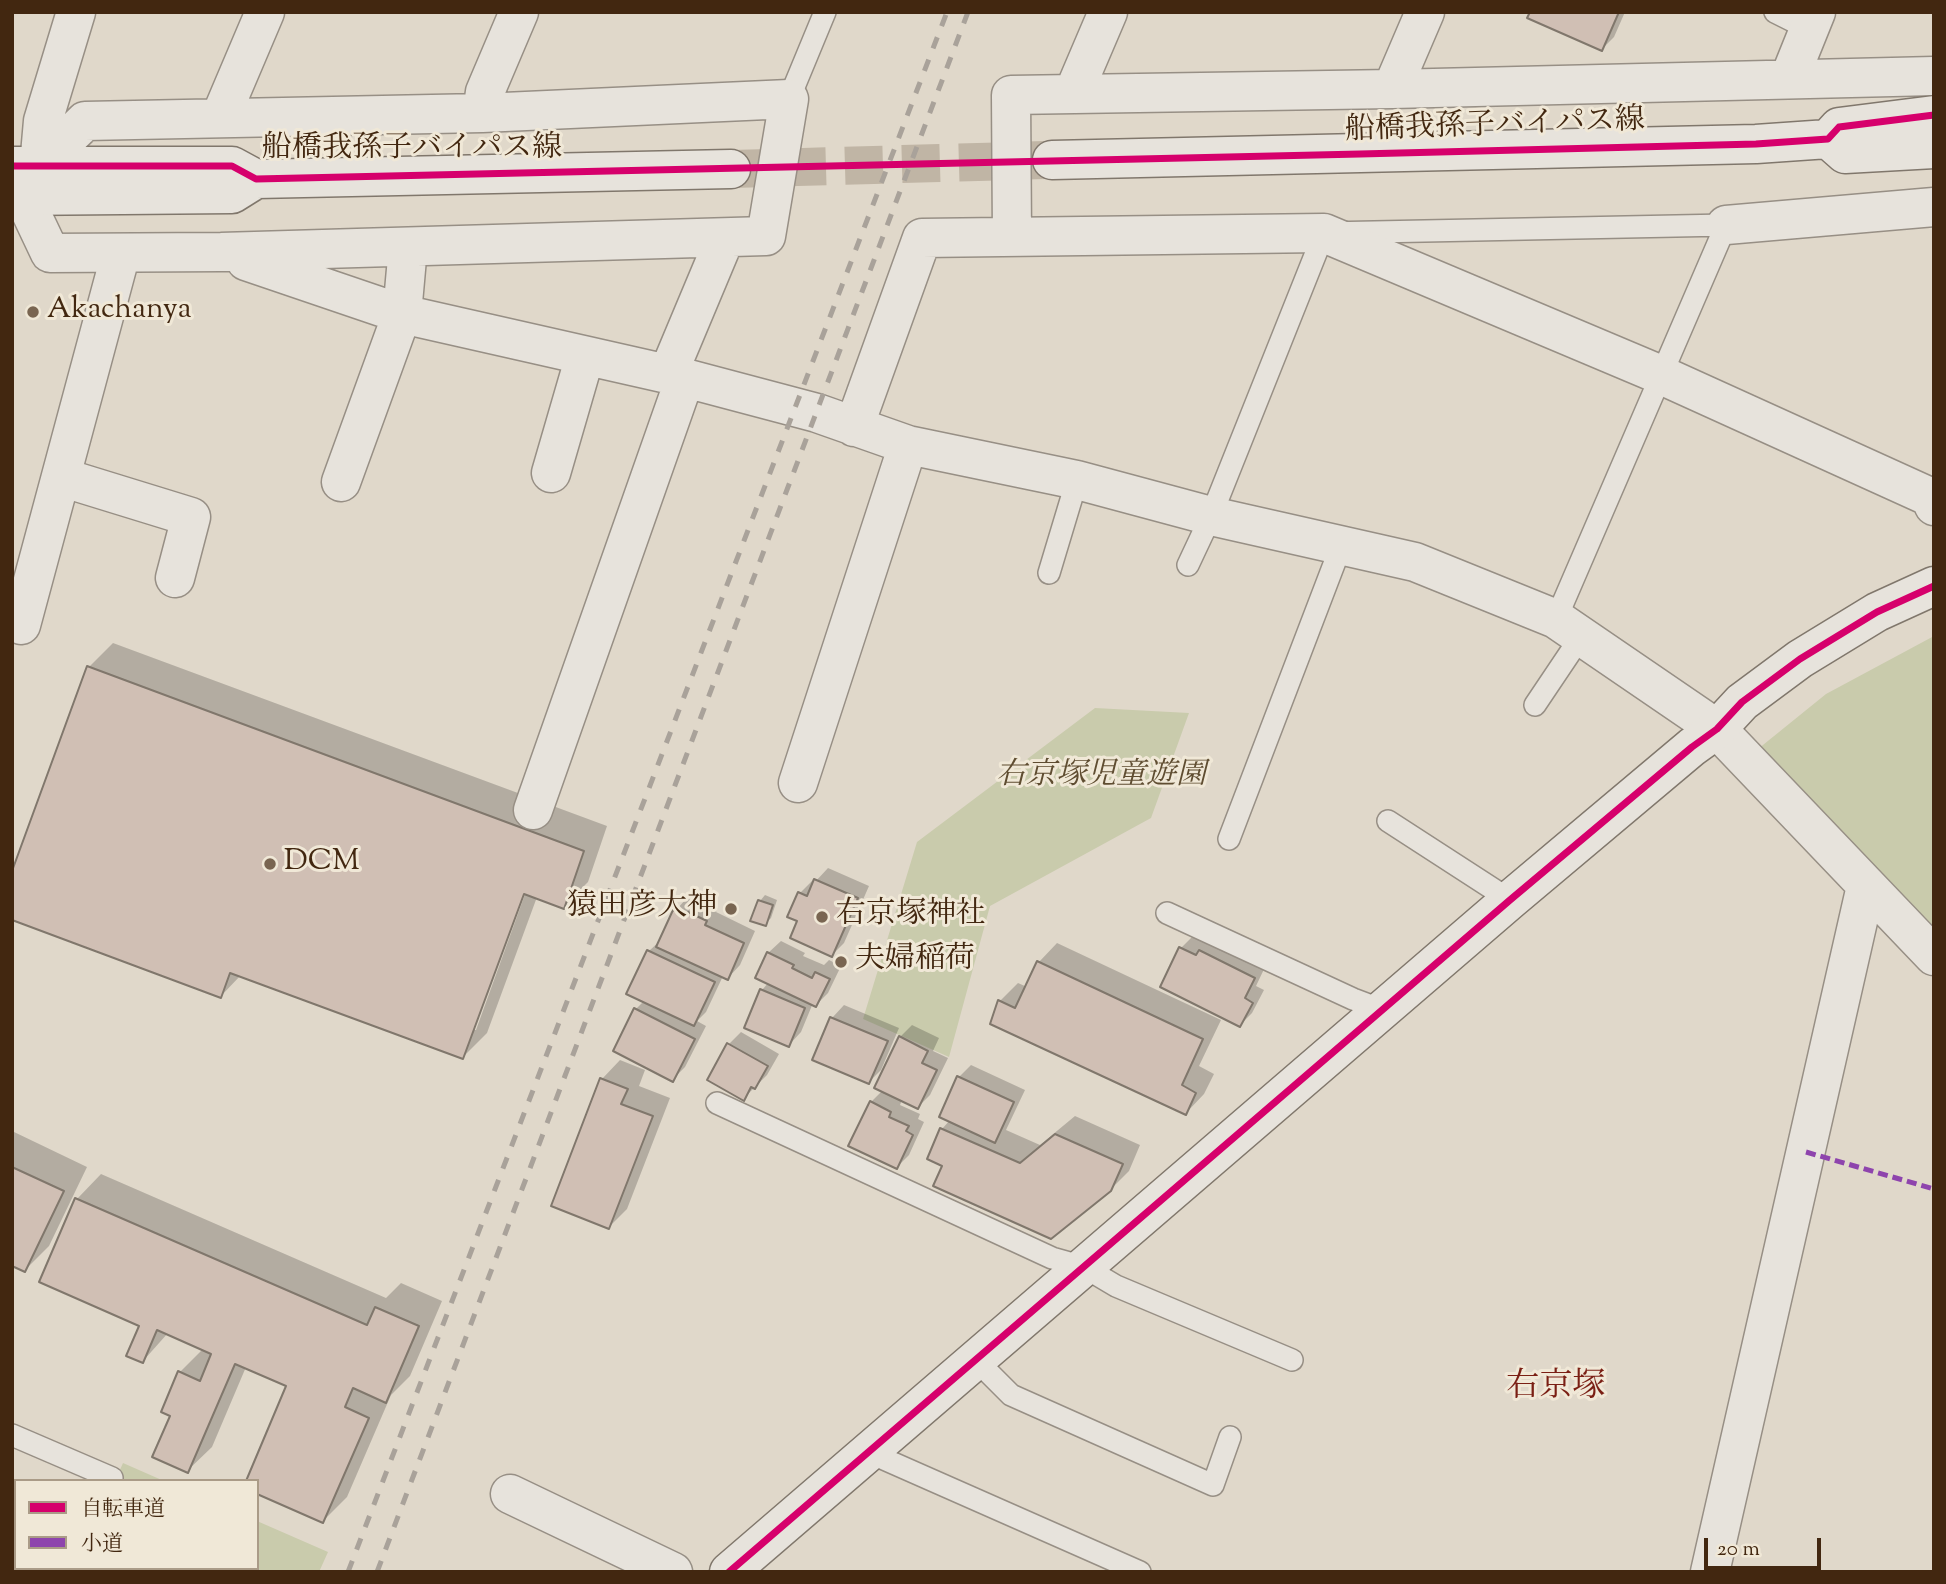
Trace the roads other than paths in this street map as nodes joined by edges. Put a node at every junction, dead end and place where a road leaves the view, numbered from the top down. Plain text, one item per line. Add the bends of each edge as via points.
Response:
1 (76, 12) edge
2 (265, 12) edge
3 (519, 12) edge
4 (825, 12) edge
5 (1108, 12) edge
6 (1425, 12) edge
7 (1775, 12) edge
8 (1813, 20) edge
9 (1934, 76) edge
10 (1789, 79) junction
11 (1392, 89) junction
12 (1073, 94) junction
13 (789, 99) junction
14 (482, 113) junction
15 (1934, 115) edge
16 (220, 118) junction
17 (1828, 139) junction
18 (1934, 149) edge
19 (1052, 160) tunnel mouth
20 (731, 169) tunnel mouth
21 (22, 181) edge
22 (1934, 207) edge
23 (1726, 225) junction
24 (1324, 233) junction
25 (1012, 237) junction
26 (725, 238) junction
27 (408, 247) junction
28 (121, 253) junction
29 (221, 253) junction
30 (402, 314) junction
31 (585, 356) junction
32 (1661, 375) junction
33 (676, 376) junction
34 (854, 427) junction
35 (908, 445) junction
36 (551, 473) dead end
37 (61, 477) junction
38 (1077, 480) junction
39 (341, 482) dead end
40 (1934, 506) edge
41 (1211, 516) junction
42 (1341, 545) junction
43 (1188, 565) dead end
44 (1049, 573) dead end
45 (175, 578) dead end
46 (1934, 586) edge
47 (21, 625) dead end
48 (1569, 627) junction
49 (1535, 705) dead end
50 (1717, 729) junction
51 (798, 783) dead end
52 (533, 810) dead end
53 (1388, 821) dead end
54 (1229, 839) dead end
55 (1866, 886) junction
56 (1510, 900) junction
57 (1167, 913) dead end
58 (1934, 956) edge
59 (1382, 1010) junction
60 (717, 1103) dead end
61 (1084, 1267) junction
62 (976, 1360) junction
63 (1292, 1360) dead end
64 (12, 1435) edge
65 (1230, 1437) dead end
66 (868, 1452) junction
67 (112, 1478) dead end
68 (510, 1494) dead end
69 (673, 1572) edge
70 (729, 1572) edge
71 (1140, 1572) edge
72 (1710, 1572) edge

1 - 21 street
2 - 16 street
3 - 14 street via 485,92
4 - 13 lane
5 - 12 street
6 - 11 street
7 - 8 lane
8 - 10 street
9 - 10 street
10 - 11 street
11 - 12 street
12 - 25 street via 1011,95
13 - 14 street
13 - 26 street via 766,236
14 - 16 street
15 - 17 street, 船橋我孫子バイパス線 via 1839,127
16 - 21 street via 85,121
17 - 18 street, 船橋我孫子バイパス線 via 1845,154
17 - 19 street, 船橋我孫子バイパス線
20 - 21 street, 船橋我孫子バイパス線 via 256,179 232,194
21 - 28 street via 50,253
22 - 23 street
23 - 24 lane
23 - 32 lane
24 - 25 street
24 - 32 street
24 - 41 lane
25 - 34 street via 922,238
26 - 27 street
26 - 33 street
27 - 29 street
27 - 30 street
28 - 29 street
28 - 37 street
29 - 30 street
30 - 31 street
30 - 39 street
31 - 33 street
31 - 36 street
32 - 40 street via 1930,497
32 - 48 lane
33 - 34 street
33 - 52 street
34 - 35 street
35 - 38 street
35 - 51 street
37 - 45 street via 191,517
37 - 47 street
38 - 41 street
38 - 44 lane
41 - 42 street
41 - 43 lane
42 - 48 street via 1415,562
42 - 54 lane
46 - 50 street via 1877,612 1800,659 1742,702
48 - 49 lane
48 - 50 street
50 - 55 street
50 - 56 street
53 - 56 lane
55 - 58 street
55 - 72 street
56 - 59 street
57 - 59 lane
59 - 61 street
60 - 61 lane via 1052,1258
61 - 62 street
61 - 63 lane via 1115,1286
62 - 65 lane via 1011,1395 1213,1485
62 - 66 street
64 - 67 lane
66 - 70 street
66 - 71 lane
68 - 69 street

